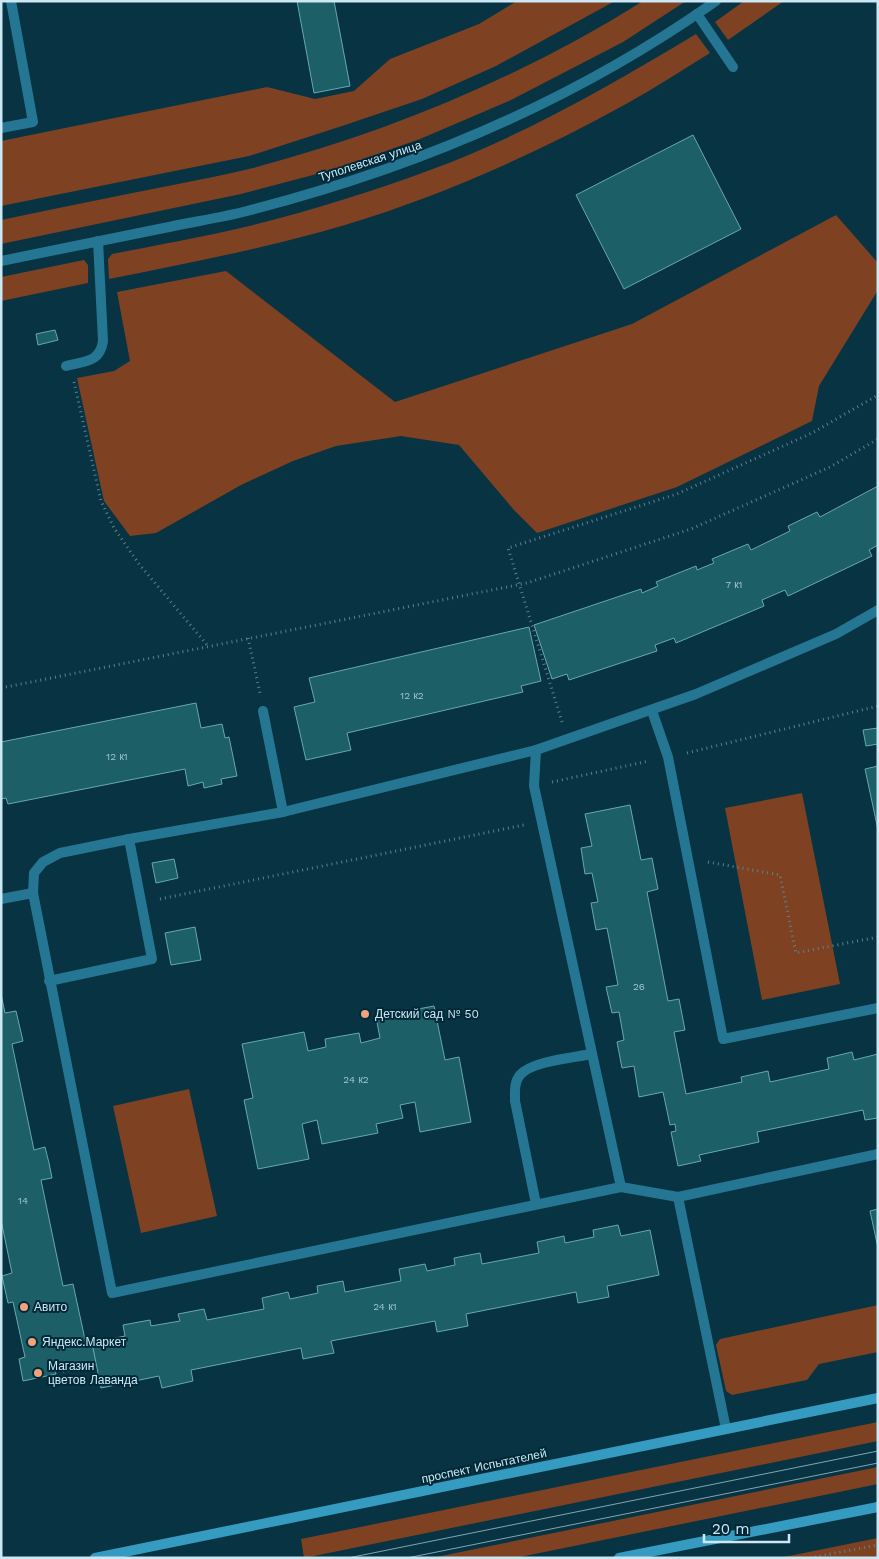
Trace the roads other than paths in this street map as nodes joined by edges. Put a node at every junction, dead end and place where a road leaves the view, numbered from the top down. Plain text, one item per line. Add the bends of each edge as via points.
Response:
1 (11, 1) edge
2 (716, 1) edge
3 (697, 14) junction
4 (734, 67) dead end
5 (1, 128) edge
6 (98, 241) junction
7 (1, 261) edge
8 (68, 365) road end
9 (878, 610) edge
10 (263, 711) road end
11 (652, 711) junction
12 (536, 750) junction
13 (283, 812) junction
14 (130, 839) junction
15 (33, 893) junction
16 (1, 899) edge
17 (49, 981) junction
18 (878, 1008) edge
19 (591, 1054) junction
20 (878, 1154) edge
21 (621, 1187) junction
22 (678, 1197) junction
23 (536, 1204) junction
24 (878, 1398) edge
25 (726, 1429) junction
26 (878, 1507) edge
27 (96, 1558) edge
28 (619, 1558) edge

1 - 5 street via 33,122
2 - 3 street, Туполевская улица
3 - 4 street
3 - 6 street, Туполевская улица via 609,69 519,117 426,156 337,186 245,211
6 - 7 street, Туполевская улица
6 - 8 street via 101,352 94,359
9 - 11 street via 836,634
10 - 13 street
11 - 12 street
11 - 18 street via 668,757 723,1039
12 - 13 street
12 - 19 street via 534,786
13 - 14 street
14 - 15 street via 52,857 34,873
14 - 17 street via 152,959
15 - 16 street
15 - 17 street
17 - 23 street via 112,1293
19 - 21 street
19 - 23 street via 531,1066 520,1075 514,1086
20 - 22 street
21 - 22 street
21 - 23 street
22 - 25 street
24 - 25 main road, проспект Испытателей
25 - 27 main road, проспект Испытателей
26 - 28 main road

